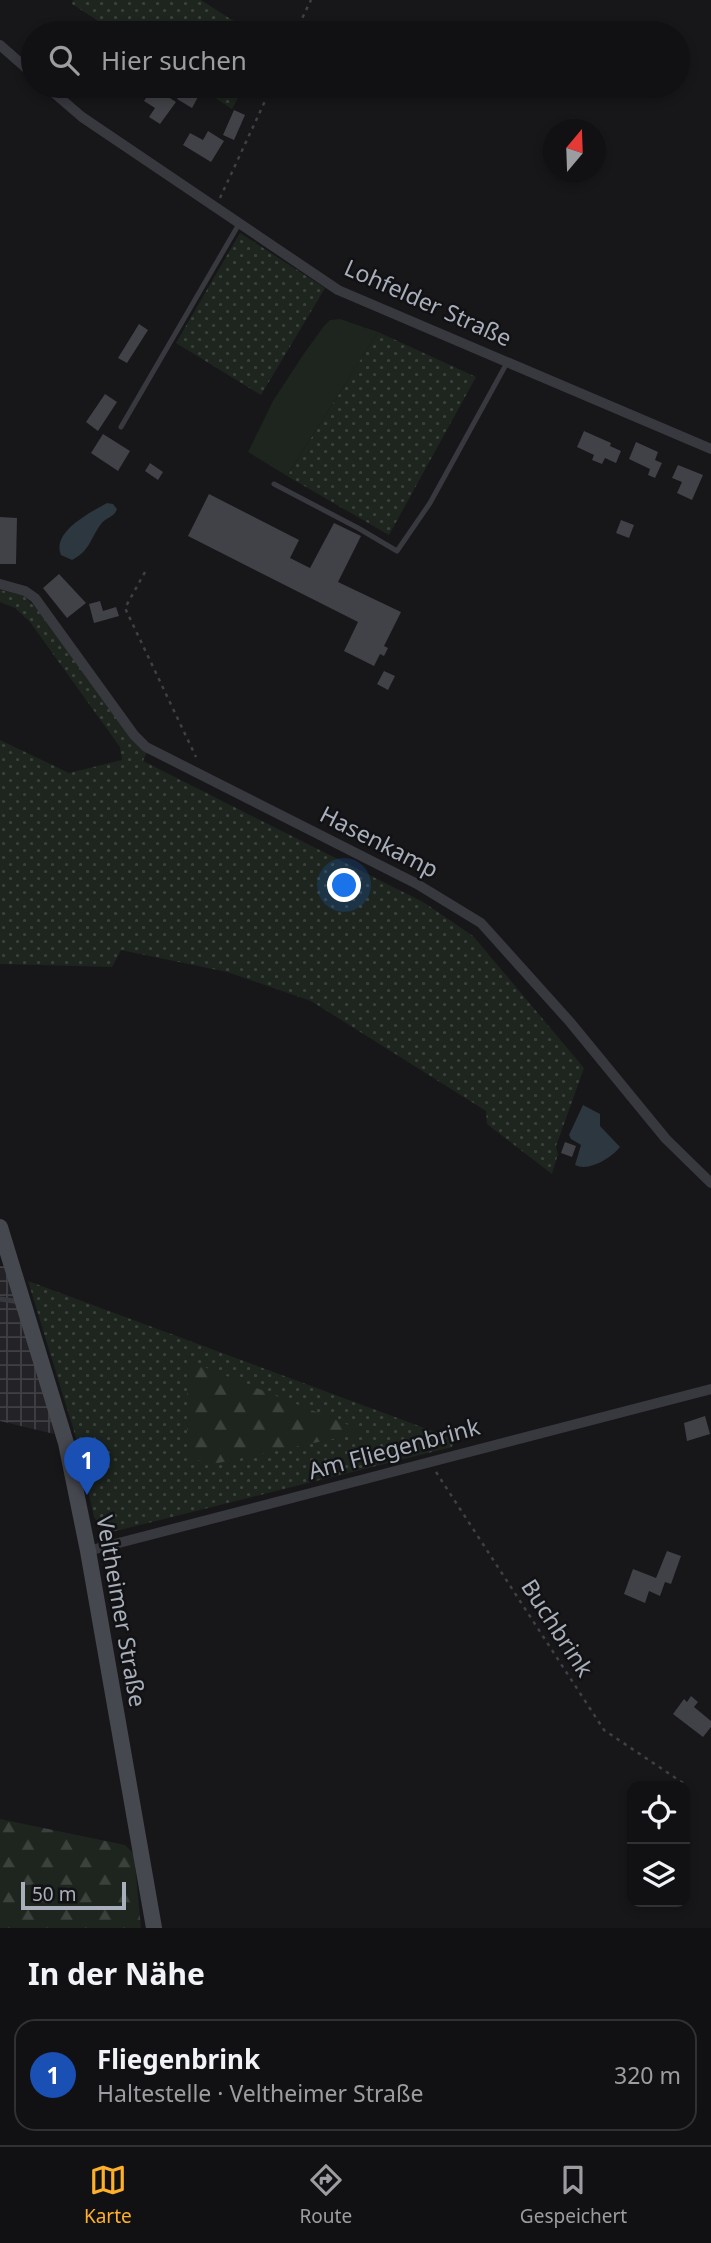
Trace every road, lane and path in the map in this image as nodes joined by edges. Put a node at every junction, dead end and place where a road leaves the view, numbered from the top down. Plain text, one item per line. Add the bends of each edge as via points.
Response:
1 (311, 0) edge
2 (301, 21) edge
3 (0, 45) edge
4 (21, 63) edge
5 (60, 98) edge
6 (267, 98) edge
7 (215, 207) junction
8 (239, 223) junction
9 (508, 361) junction
10 (121, 427) dead end
11 (711, 449) edge
12 (274, 484) dead end
13 (145, 572) dead end
14 (0, 584) edge
15 (198, 774) junction
16 (711, 1183) edge
17 (0, 1227) edge
18 (0, 1299) edge
19 (23, 1302) junction
20 (711, 1389) edge
21 (429, 1461) junction
22 (88, 1551) junction
23 (680, 1781) edge
24 (154, 1928) edge

1 - 2 path
3 - 4 street
5 - 7 street, Lohfelder Straße
6 - 7 path
7 - 8 street, Lohfelder Straße
8 - 9 street, Lohfelder Straße via 338,289
8 - 10 lane
9 - 11 street, Lohfelder Straße
9 - 12 lane via 430,503 397,551
13 - 15 path via 125,608 199,764
14 - 15 street, Hasenkamp via 34,598 146,747
15 - 16 street, Hasenkamp via 417,884 481,923 666,1139
17 - 19 main road, Veltheimer Straße
18 - 19 lane
19 - 22 main road, Veltheimer Straße via 66,1443
20 - 21 street, Am Fliegenbrink
21 - 22 street, Am Fliegenbrink
21 - 23 path, Buchbrink via 604,1730
22 - 24 main road, Veltheimer Straße

